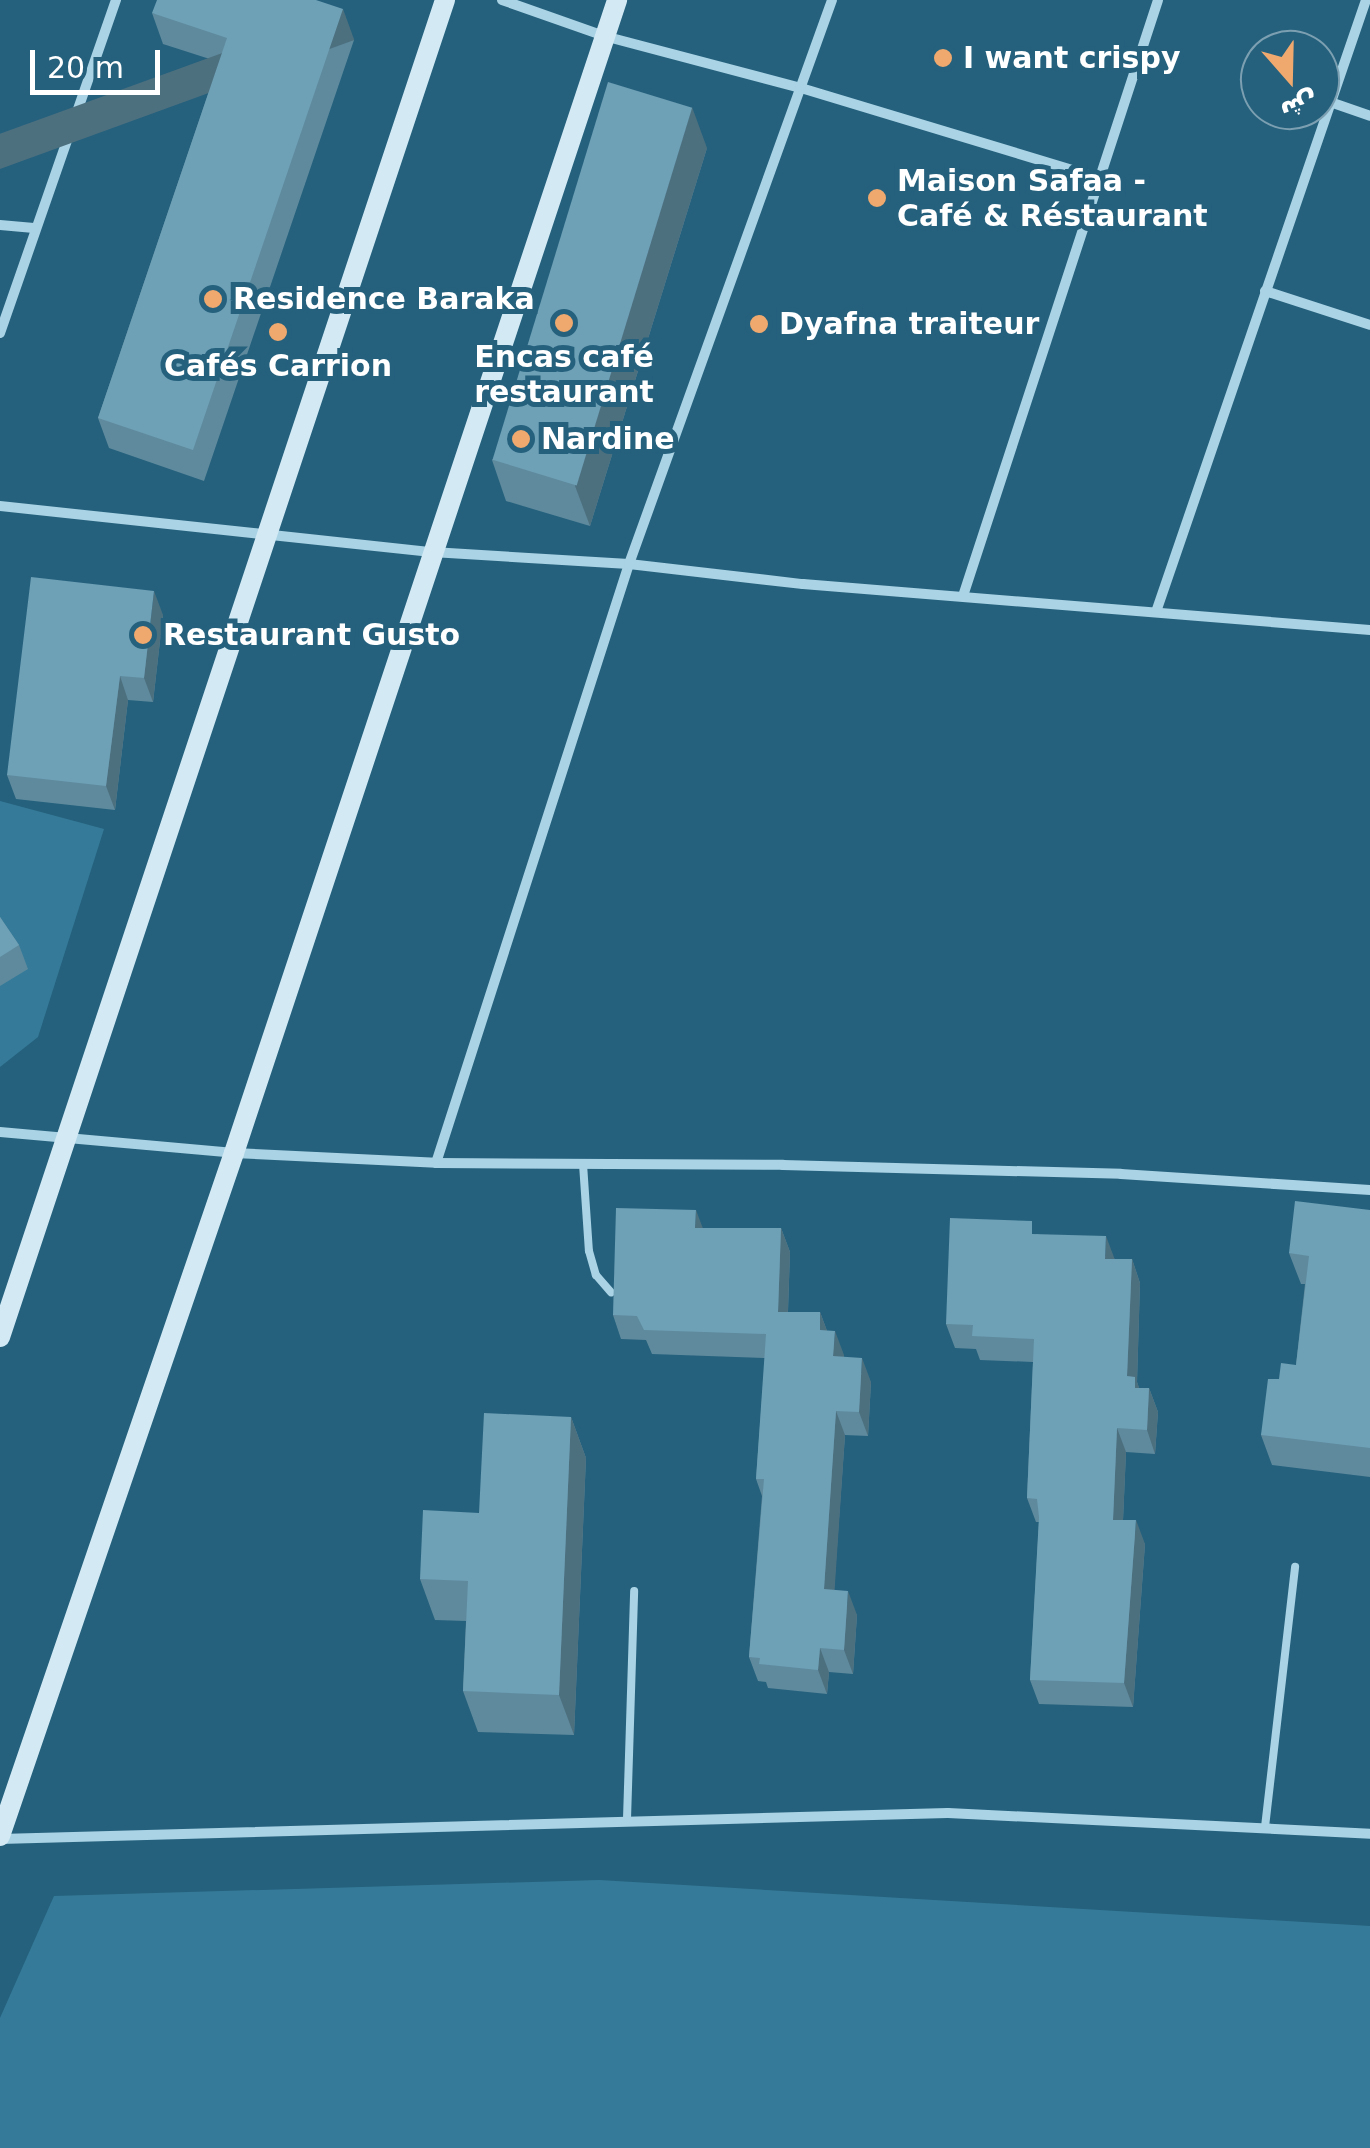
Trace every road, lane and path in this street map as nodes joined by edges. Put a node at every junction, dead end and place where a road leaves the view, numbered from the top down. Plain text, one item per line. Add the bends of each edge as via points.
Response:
1 (116, 0) edge
2 (444, 0) edge
3 (502, 0) edge
4 (617, 0) edge
5 (832, 0) edge
6 (1158, 0) edge
7 (1366, 0) edge
8 (604, 36) junction
9 (1340, 82) edge
10 (801, 88) junction
11 (1340, 106) edge
12 (1370, 116) edge
13 (1323, 130) edge
14 (1100, 178) junction
15 (0, 225) edge
16 (34, 228) junction
17 (1265, 290) junction
18 (1370, 325) edge
19 (0, 332) edge
20 (0, 506) edge
21 (270, 535) junction
22 (432, 552) junction
23 (629, 564) junction
24 (962, 596) junction
25 (1156, 612) junction
26 (1370, 630) edge
27 (0, 1132) edge
28 (67, 1138) junction
29 (234, 1153) junction
30 (436, 1163) junction
31 (583, 1164) junction
32 (1370, 1190) edge
33 (611, 1292) edge
34 (0, 1337) edge
35 (1295, 1568) dead end
36 (634, 1591) dead end
37 (627, 1819) junction
38 (1265, 1827) junction
39 (1370, 1834) edge
40 (0, 1838) edge

1 - 16 street
2 - 21 street
3 - 8 street
4 - 8 street
5 - 10 street
6 - 14 street
7 - 9 street
8 - 10 street
8 - 22 street
10 - 14 street
10 - 23 street
11 - 12 street
13 - 17 street
14 - 24 street
15 - 16 street
16 - 19 street
17 - 18 street
17 - 25 street
20 - 21 street
21 - 22 street
21 - 28 street
22 - 23 street
22 - 29 street
23 - 24 street
23 - 30 street
24 - 25 street
25 - 26 street
27 - 28 street
28 - 29 street
28 - 34 street
29 - 30 street
29 - 40 street
30 - 31 street
31 - 32 street via 1121,1174
31 - 33 lane via 589,1250 596,1275
35 - 38 lane
36 - 37 lane
37 - 38 street via 948,1813
37 - 40 street
38 - 39 street

